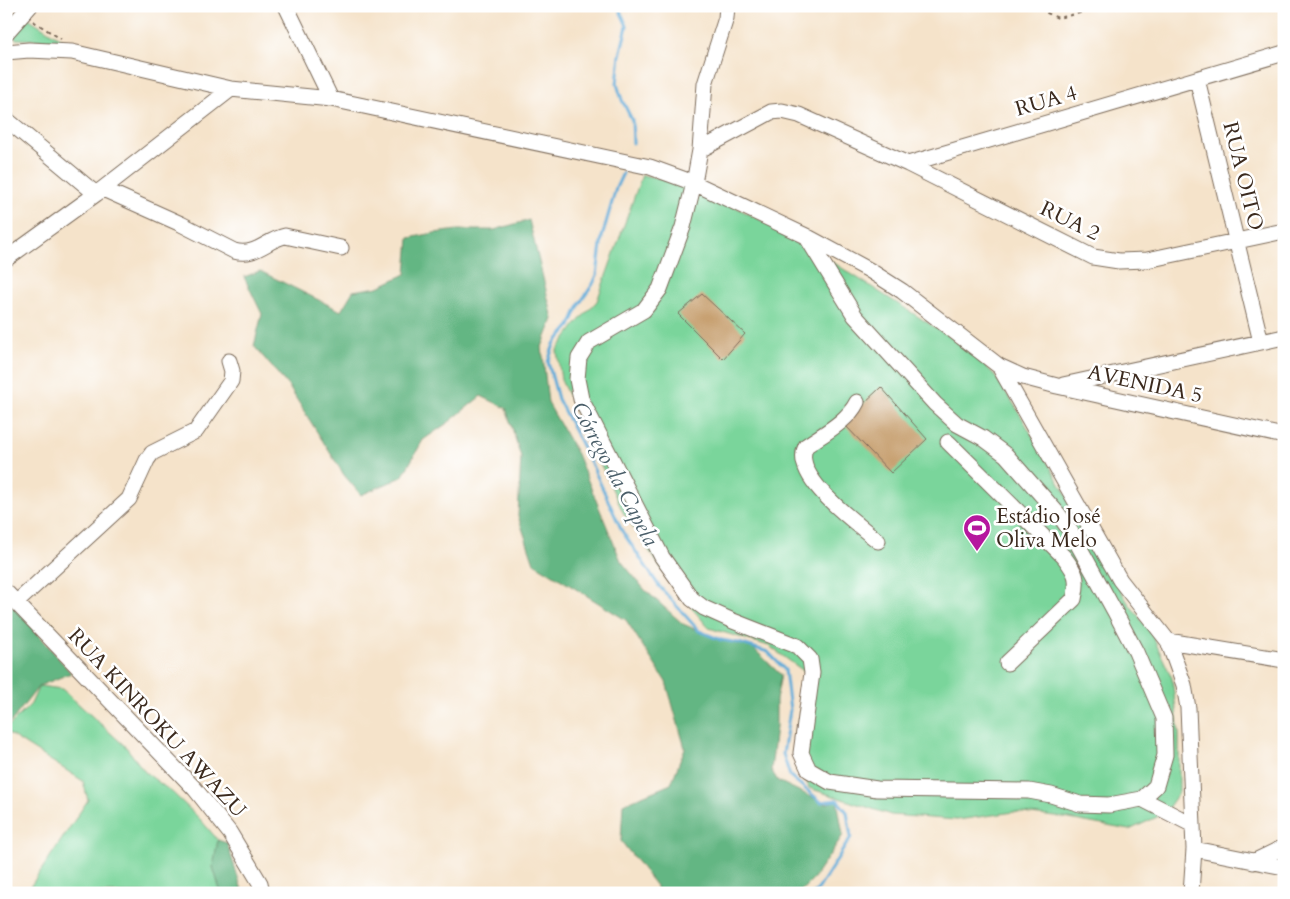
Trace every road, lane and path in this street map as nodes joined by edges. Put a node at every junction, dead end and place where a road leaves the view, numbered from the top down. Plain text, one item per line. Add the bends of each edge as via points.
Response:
1 (286, 6) edge
2 (727, 6) edge
3 (1042, 6) edge
4 (1110, 6) edge
5 (27, 10) edge
6 (6, 33) edge
7 (6, 52) edge
8 (72, 52) junction
9 (1284, 54) edge
10 (1197, 79) junction
11 (230, 89) junction
12 (331, 99) junction
13 (6, 119) edge
14 (700, 150) junction
15 (908, 164) junction
16 (694, 183) junction
17 (100, 191) junction
18 (1284, 231) edge
19 (806, 236) junction
20 (1237, 242) junction
21 (341, 248) dead end
22 (6, 259) edge
23 (1284, 337) edge
24 (1261, 342) junction
25 (229, 360) dead end
26 (999, 366) junction
27 (1057, 386) junction
28 (857, 402) dead end
29 (1284, 436) edge
30 (948, 442) dead end
31 (878, 541) dead end
32 (11, 598) edge
33 (1168, 641) junction
34 (1284, 660) edge
35 (1006, 663) dead end
36 (1142, 798) junction
37 (1193, 825) junction
38 (1284, 847) edge
39 (1194, 849) junction
40 (1253, 862) junction
41 (1284, 867) edge
42 (262, 893) edge
43 (1191, 893) edge

1 - 12 street
2 - 14 street via 705,84
3 - 4 path via 1047,14 1058,18
5 - 6 street
5 - 8 path via 64,41
7 - 8 street
8 - 11 street
9 - 10 street, RUA 4
10 - 15 street, RUA 4
10 - 20 street, RUA OITO
11 - 12 street
11 - 17 street
12 - 16 street via 650,167
13 - 17 street
14 - 15 street, RUA 2 via 771,112 782,111 799,115
14 - 16 street
15 - 20 street, RUA 2 via 1093,258 1147,260
16 - 19 street
16 - 36 street via 683,227 660,288 644,310 588,342 579,358 577,379 581,399 662,557 692,599 704,608 797,646 810,659 812,673 801,753 809,770 830,782 877,789 1030,791 1080,804 1109,806
17 - 21 street via 243,254 285,236
17 - 22 street
18 - 20 street, RUA 2
19 - 26 street via 902,290
19 - 36 street via 855,316 935,404 957,424 1006,455 1071,532 1136,652 1164,718 1165,755 1156,786
20 - 24 street, RUA OITO
23 - 24 street
24 - 27 street
25 - 32 street via 231,381 196,431 152,453 129,499
26 - 27 street, AVENIDA 5 via 1023,377
26 - 33 street via 1120,580
27 - 29 street, AVENIDA 5
28 - 31 street via 839,423 806,446 804,462 820,491
30 - 35 street via 1076,572 1078,585 1074,599
32 - 42 street, RUA KINROKU AWAZU via 195,789 230,833 260,883
33 - 34 street
33 - 37 street via 1184,685 1188,708
36 - 37 street
37 - 39 street
38 - 40 street
39 - 40 street
39 - 43 street
40 - 41 street

